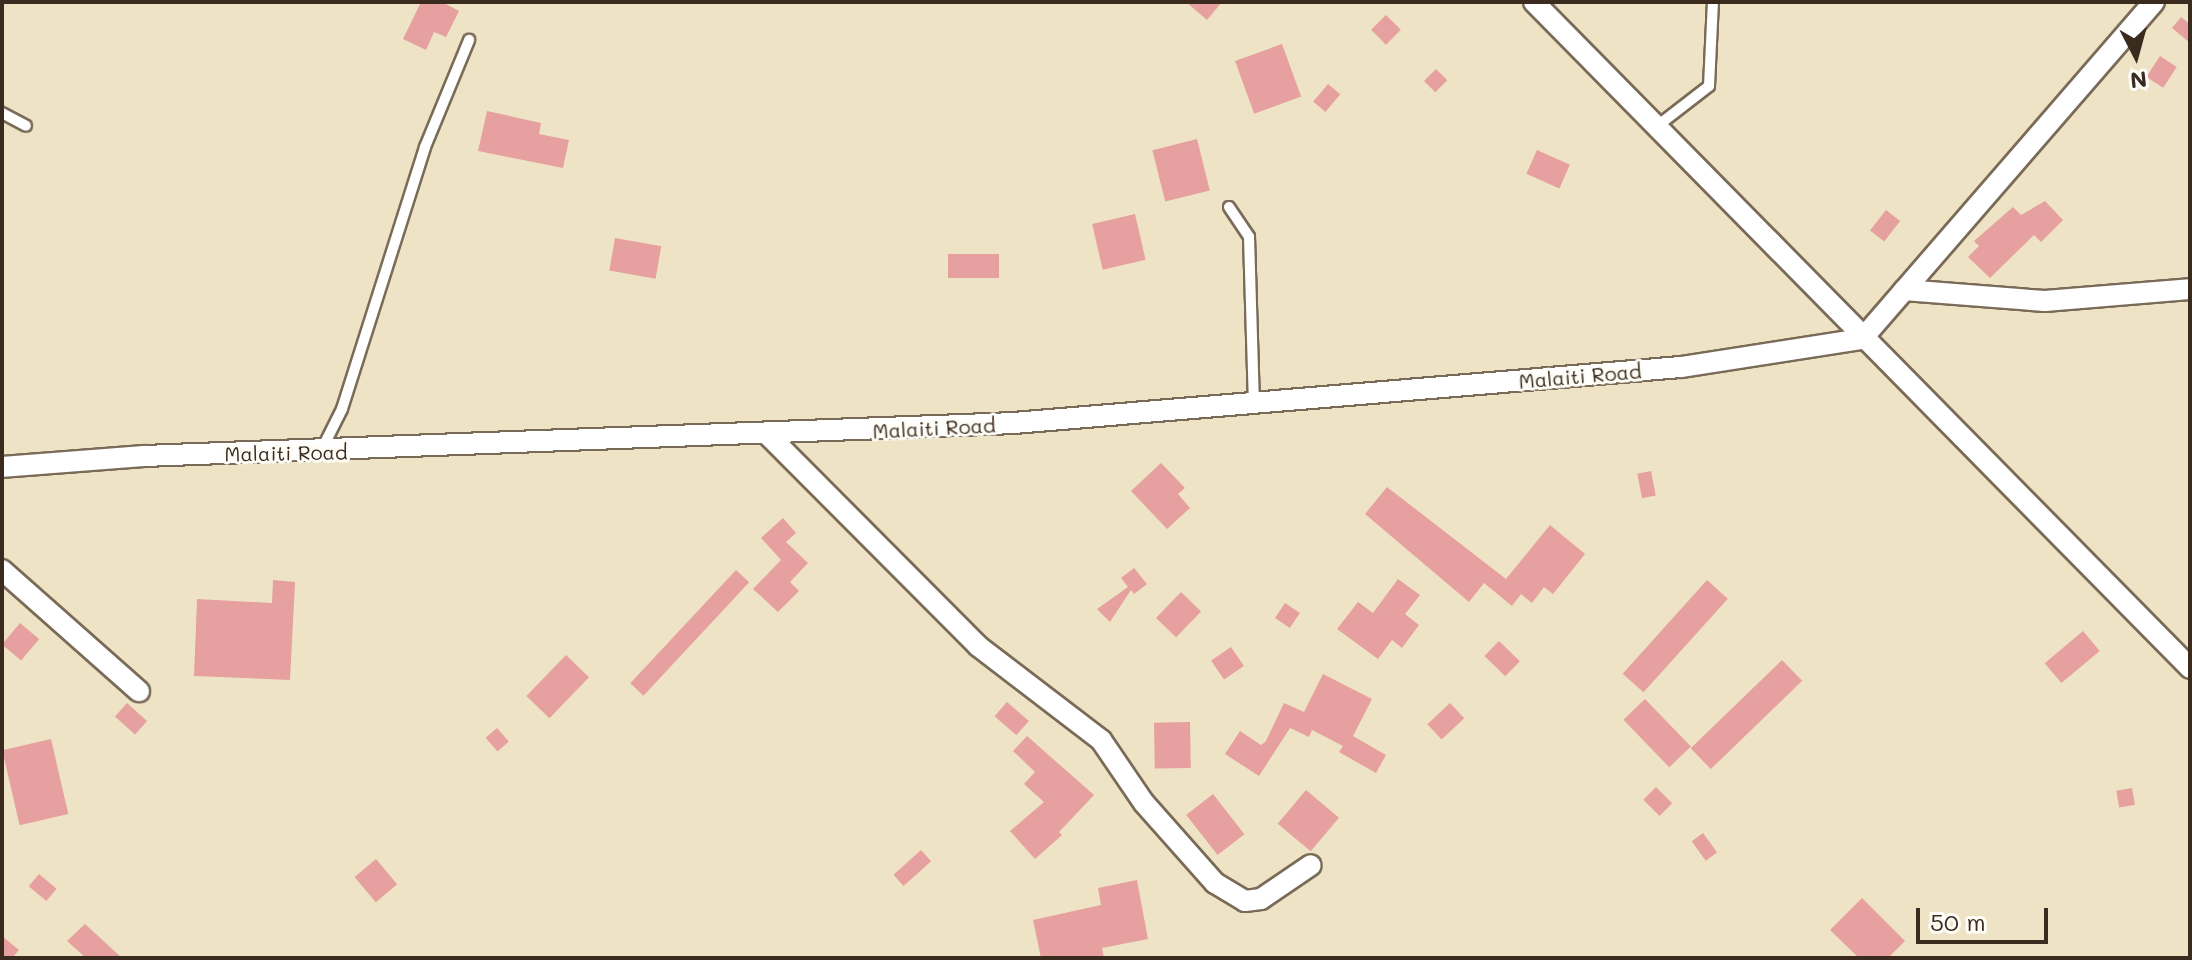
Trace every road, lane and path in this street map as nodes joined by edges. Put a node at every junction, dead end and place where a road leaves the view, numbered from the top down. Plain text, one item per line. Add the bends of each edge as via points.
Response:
1 (1534, 2) edge
2 (1713, 2) edge
3 (2154, 2) edge
4 (469, 40) dead end
5 (2, 113) edge
6 (26, 126) dead end
7 (1656, 127) junction
8 (1229, 207) dead end
9 (2190, 289) edge
10 (1904, 290) junction
11 (1862, 339) junction
12 (1254, 403) junction
13 (769, 436) junction
14 (321, 452) junction
15 (2, 467) edge
16 (2, 570) edge
17 (2190, 668) edge
18 (139, 691) dead end
19 (1311, 865) dead end

1 - 7 street
2 - 7 lane via 1709,86
3 - 10 street
4 - 14 lane via 425,147 342,409
5 - 6 lane
7 - 11 street
8 - 12 lane via 1249,237
9 - 10 street via 2045,301
10 - 11 street
11 - 12 street, Malaiti Road via 1681,367
11 - 17 street
12 - 13 street, Malaiti Road
13 - 14 street, Malaiti Road
13 - 19 street via 978,646 1101,740 1144,803 1215,883 1245,901 1261,899
14 - 15 street, Malaiti Road via 144,456
16 - 18 street

